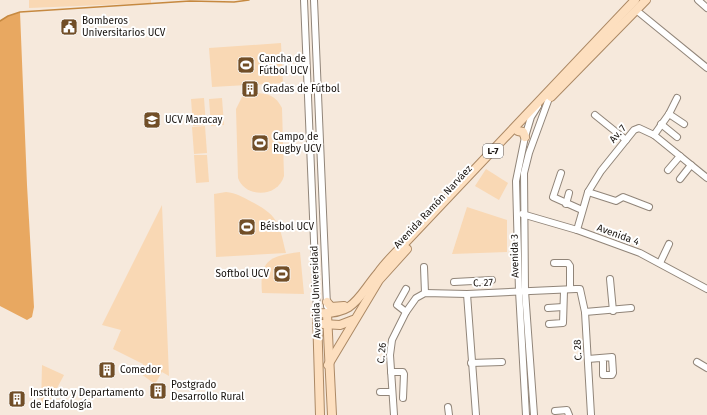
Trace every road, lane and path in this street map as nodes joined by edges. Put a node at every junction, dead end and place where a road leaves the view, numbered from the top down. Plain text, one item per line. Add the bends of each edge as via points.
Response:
1 (304, 0) edge
2 (314, 0) edge
3 (635, 0) edge
4 (646, 0) edge
5 (698, 0) edge
6 (706, 5) edge
7 (636, 10) junction
8 (306, 34) junction
9 (316, 34) junction
10 (707, 68) edge
11 (677, 98) dead end
12 (544, 102) junction
13 (669, 114) junction
14 (595, 115) dead end
15 (532, 117) junction
16 (661, 124) junction
17 (684, 124) dead end
18 (518, 131) junction
19 (654, 135) junction
20 (525, 137) junction
21 (677, 137) dead end
22 (626, 140) junction
23 (680, 156) junction
24 (691, 165) junction
25 (668, 170) dead end
26 (561, 173) dead end
27 (707, 178) edge
28 (680, 179) dead end
29 (588, 192) junction
30 (569, 194) dead end
31 (566, 204) junction
32 (649, 207) dead end
33 (582, 210) junction
34 (517, 214) junction
35 (524, 214) junction
36 (577, 230) junction
37 (669, 244) dead end
38 (660, 263) junction
39 (554, 264) dead end
40 (424, 268) dead end
41 (610, 279) dead end
42 (492, 280) dead end
43 (454, 282) dead end
44 (473, 282) junction
45 (406, 289) dead end
46 (707, 289) edge
47 (570, 290) junction
48 (522, 291) junction
49 (425, 293) junction
50 (470, 294) junction
51 (327, 302) junction
52 (353, 304) junction
53 (563, 307) junction
54 (548, 308) dead end
55 (631, 308) dead end
56 (613, 311) junction
57 (406, 312) junction
58 (585, 312) junction
59 (316, 313) junction
60 (328, 314) junction
61 (354, 320) junction
62 (316, 323) junction
63 (328, 324) junction
64 (549, 324) dead end
65 (603, 358) dead end
66 (588, 359) junction
67 (471, 362) junction
68 (502, 362) dead end
69 (697, 362) dead end
70 (328, 365) junction
71 (707, 368) edge
72 (391, 372) junction
73 (380, 392) dead end
74 (392, 392) junction
75 (404, 398) dead end
76 (448, 407) dead end
77 (555, 411) dead end
78 (320, 415) edge
79 (332, 415) edge
80 (394, 415) edge
81 (449, 415) edge
82 (476, 415) edge
83 (526, 415) edge
84 (534, 415) edge
85 (569, 415) edge
86 (591, 415) edge

1 - 8 street, Avenida Universidad
2 - 9 street, Avenida Universidad
3 - 12 main road, Avenida Ramón Narváez / L-7
4 - 7 main road, Avenida Ramón Narváez / L-7
5 - 6 street
7 - 10 street
7 - 12 main road, Avenida Ramón Narváez / L-7
8 - 9 street
8 - 59 street, Avenida Universidad
9 - 51 street, Avenida Universidad
11 - 13 street
12 - 15 main road, Avenida Ramón Narváez / L-7
12 - 35 street, Avenida 3 via 524,173
12 - 52 main road, Avenida Ramón Narváez / L-7 via 403,245 377,273 361,298
13 - 16 street
13 - 17 street
14 - 22 street
15 - 18 main road, Avenida Ramón Narváez / L-7
15 - 20 street, Avenida 3
16 - 19 street
16 - 21 street
18 - 20 main road via 523,132
18 - 61 main road, Avenida Ramón Narváez / L-7 via 379,280
19 - 22 street, Av. 7 via 639,128
19 - 23 street, Av. 7
20 - 34 street, Avenida 3 via 516,181
22 - 29 street, Av. 7
23 - 24 street, Av. 7
23 - 25 street
24 - 27 street, Av. 7
24 - 28 street
26 - 31 street via 553,197
29 - 32 street via 616,201 623,197
29 - 33 street, Av. 7
30 - 31 street
31 - 33 street
33 - 36 street, Av. 7
34 - 35 street, Avenida 4
34 - 48 street, Avenida 3
35 - 36 street, Avenida 4
35 - 48 street, Avenida 3
36 - 38 street, Avenida 4
37 - 38 street
38 - 46 street, Avenida 4
39 - 47 street via 568,263 570,266
40 - 49 street
41 - 56 street
42 - 44 street
43 - 44 street
44 - 50 street
45 - 57 street via 398,305
47 - 48 street, C. 27
47 - 53 street
47 - 58 street, C. 28 via 580,289
48 - 50 street, C. 27
48 - 83 street, Avenida 3
48 - 84 street, Avenida 3
49 - 50 street, C. 27
49 - 57 street, C. 26 via 416,298
50 - 67 street
51 - 52 main road via 336,308
51 - 60 street, Avenida Universidad
52 - 60 main road, Avenida Ramón Narváez / L-7 via 341,311
53 - 54 street
53 - 64 street via 563,322
55 - 56 street
56 - 58 street
57 - 72 street, C. 26 via 392,340
58 - 66 street, C. 28
59 - 60 main road, Avenida Ramón Narváez / L-7
59 - 62 main road, Avenida Universidad
60 - 63 main road, Avenida Universidad
61 - 63 main road via 340,325
61 - 70 main road, Avenida Ramón Narváez
62 - 63 main road
62 - 78 main road, Avenida Universidad
63 - 70 main road, Avenida Universidad
65 - 66 street
66 - 86 street, C. 28
67 - 68 street
67 - 82 street
69 - 71 street
70 - 79 main road, Avenida Universidad
72 - 74 street, C. 26
72 - 75 street via 404,374
73 - 74 street
74 - 80 street, C. 26
76 - 81 street
77 - 85 street via 567,410

